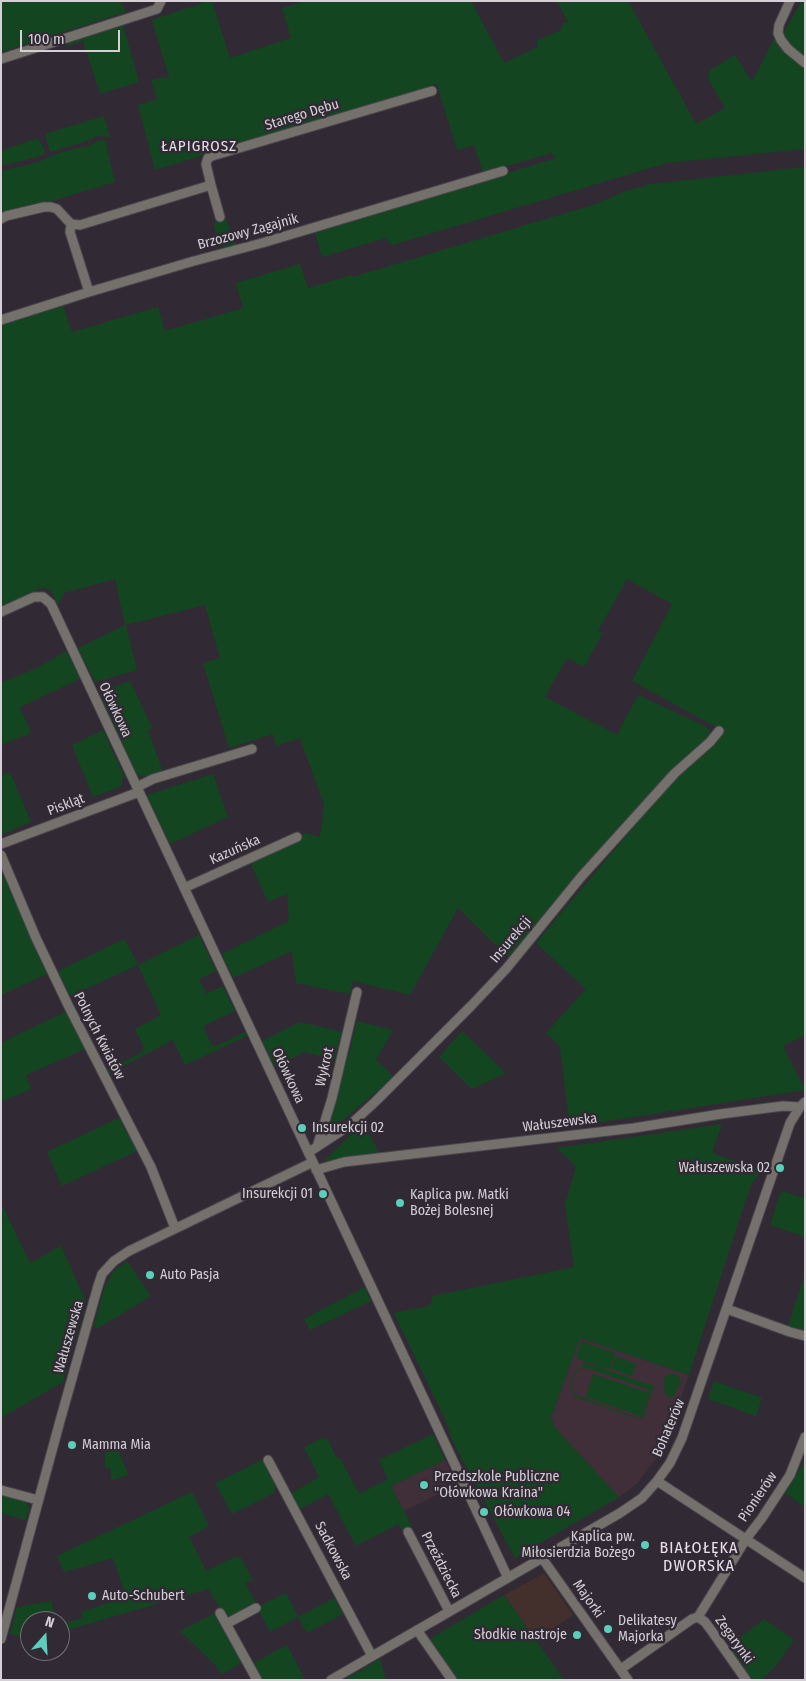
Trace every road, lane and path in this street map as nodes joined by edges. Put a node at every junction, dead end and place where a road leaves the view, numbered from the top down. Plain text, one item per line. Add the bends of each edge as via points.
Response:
1 (161, 1) edge
2 (790, 1) edge
3 (1, 59) edge
4 (805, 63) edge
5 (432, 91) dead end
6 (503, 171) dead end
7 (211, 185) junction
8 (220, 217) dead end
9 (1, 219) edge
10 (71, 224) junction
11 (88, 292) junction
12 (1, 320) edge
13 (1, 612) edge
14 (719, 732) dead end
15 (252, 749) dead end
16 (138, 789) junction
17 (296, 837) dead end
18 (1, 844) edge
19 (1, 855) edge
20 (184, 888) junction
21 (357, 992) dead end
22 (802, 1105) edge
23 (313, 1150) junction
24 (315, 1166) junction
25 (175, 1228) junction
26 (727, 1309) junction
27 (805, 1336) edge
28 (805, 1437) edge
29 (801, 1459) edge
30 (268, 1460) dead end
31 (657, 1481) junction
32 (1, 1490) edge
33 (38, 1500) junction
34 (408, 1532) dead end
35 (746, 1538) junction
36 (542, 1558) junction
37 (508, 1578) junction
38 (805, 1578) edge
39 (256, 1608) dead end
40 (449, 1611) junction
41 (220, 1613) dead end
42 (698, 1618) junction
43 (226, 1624) junction
44 (417, 1630) junction
45 (1, 1639) edge
46 (372, 1656) junction
47 (621, 1669) junction
48 (257, 1680) edge
49 (331, 1680) edge
50 (452, 1680) edge
51 (628, 1680) edge
52 (746, 1680) edge

1 - 3 street via 157,9
2 - 4 street via 778,33 788,49
5 - 7 street, Starego Dębu via 212,156 206,164
6 - 11 street, Brzozowy Zagajnik
7 - 8 street, Starego Dębu
7 - 10 street via 80,225
9 - 10 street via 51,207
10 - 11 street via 70,232
11 - 12 street, Brzozowy Zagajnik
13 - 16 street, Ołówkowa via 34,597 43,597 51,604
14 - 23 street, Insurekcji via 675,772 471,1006 349,1126
15 - 16 street, Piskląt via 153,779
16 - 18 street, Piskląt
16 - 20 street, Ołówkowa
17 - 20 street, Kazuńska
19 - 25 street, Polnych Kwiatów via 36,938 151,1167
20 - 23 street, Ołówkowa
21 - 23 street, Wykrot via 330,1107
22 - 24 street, Wałuszewska
22 - 26 street, Bohaterów via 790,1123
23 - 24 street, Ołówkowa
24 - 25 street, Wałuszewska
24 - 37 street, Ołówkowa
25 - 33 street, Wałuszewska via 129,1251 102,1274
26 - 27 street
26 - 31 street, Bohaterów via 682,1438
28 - 29 street, Pionierów
29 - 35 street, Pionierów
30 - 46 street, Sadkowska
31 - 35 street
31 - 36 street, Bohaterów via 642,1498 620,1513
32 - 33 street
33 - 45 street, Wałuszewska
34 - 40 street, Przeździecka
35 - 38 street
35 - 42 street, Pionierów
36 - 37 street, Bohaterów
36 - 47 street, Majorki
37 - 40 street, Bohaterów
39 - 43 street
40 - 44 street, Bohaterów
41 - 43 street
42 - 47 street
42 - 52 street, Zegarynki via 712,1630
43 - 48 street
44 - 46 street, Bohaterów
44 - 50 street
46 - 49 street, Bohaterów
47 - 51 street, Majorki

